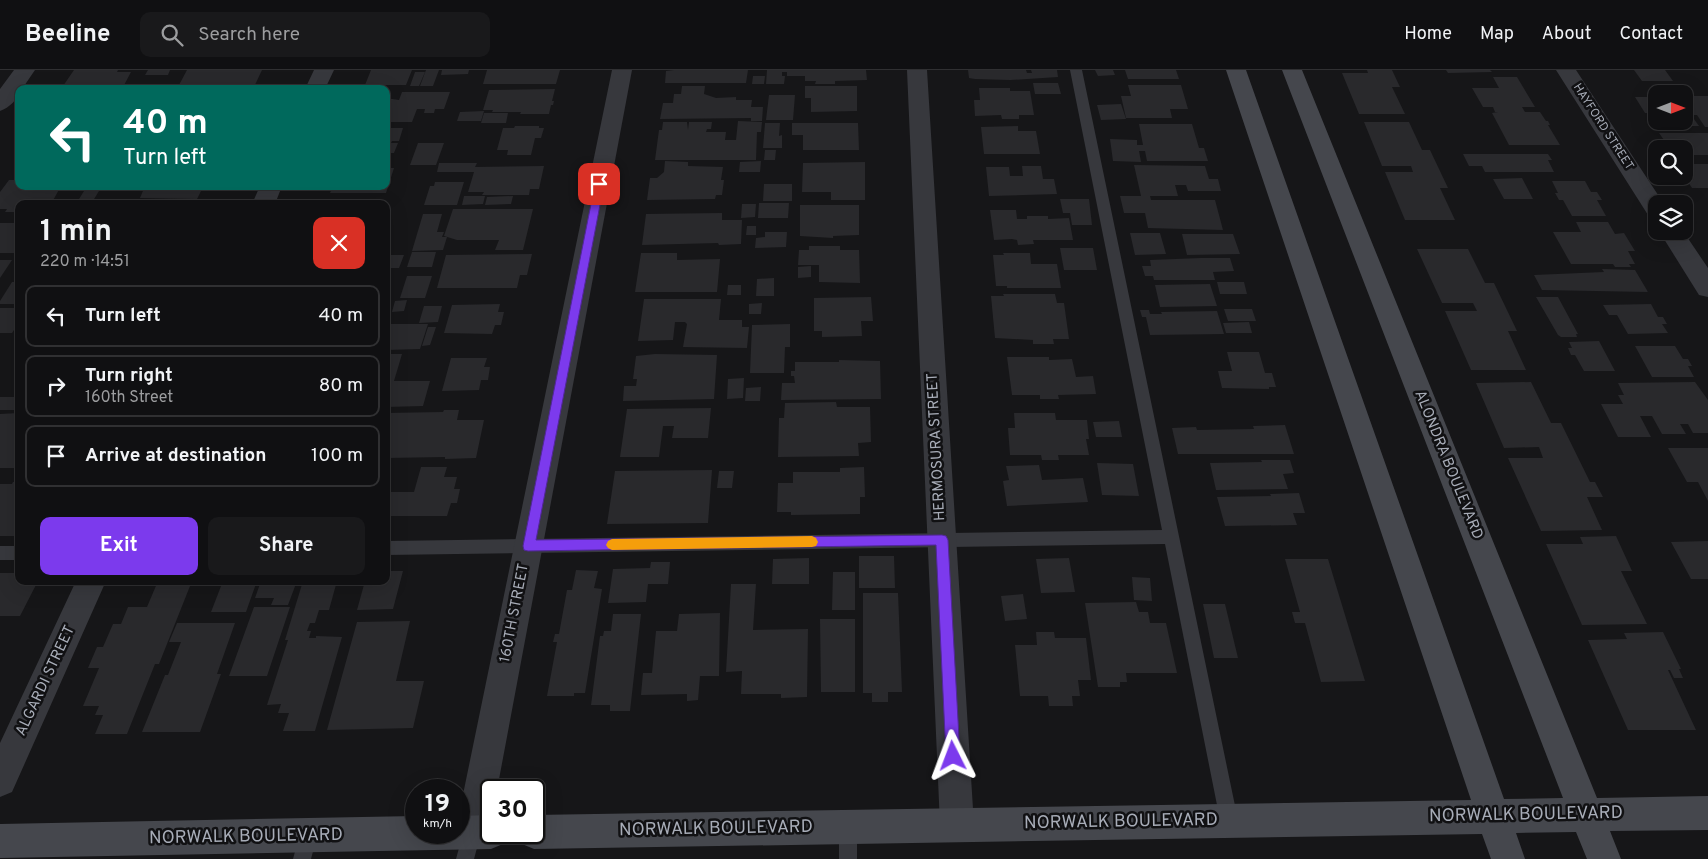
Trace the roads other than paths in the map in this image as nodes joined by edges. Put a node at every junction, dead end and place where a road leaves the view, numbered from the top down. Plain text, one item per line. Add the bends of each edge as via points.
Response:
1 (25, 70) edge
2 (324, 70) edge
3 (622, 70) edge
4 (917, 70) edge
5 (1076, 70) edge
6 (1236, 70) edge
7 (1292, 70) edge
8 (1566, 70) edge
9 (318, 85) edge
10 (0, 104) edge
11 (1648, 197) edge
12 (1677, 240) edge
13 (1708, 288) edge
14 (1172, 537) junction
15 (942, 540) junction
16 (528, 546) junction
17 (390, 548) edge
18 (0, 553) edge
19 (15, 553) edge
20 (89, 585) edge
21 (0, 780) edge
22 (1708, 813) edge
23 (1586, 814) junction
24 (1493, 815) junction
25 (1229, 820) junction
26 (957, 825) junction
27 (545, 832) edge
28 (0, 841) edge
29 (476, 841) edge
30 (848, 843) edge
31 (305, 848) edge
32 (1508, 859) edge
33 (1604, 859) edge

1 - 10 street
2 - 9 street
3 - 16 street, 160TH STREET
4 - 15 street, HERMOSURA STREET
5 - 14 lane
6 - 24 main road
7 - 23 main road, ALONDRA BOULEVARD
8 - 11 street, HAYFORD STREET
12 - 13 street
14 - 15 lane
14 - 25 lane
15 - 16 lane
15 - 26 street, HERMOSURA STREET
16 - 17 lane
16 - 29 street, 160TH STREET
18 - 19 lane
20 - 21 street, ALGARDI STREET
22 - 23 main road, NORWALK BOULEVARD
23 - 24 main road, NORWALK BOULEVARD
23 - 33 main road, ALONDRA BOULEVARD
24 - 25 main road, NORWALK BOULEVARD
24 - 32 main road
25 - 26 main road, NORWALK BOULEVARD
26 - 30 main road, NORWALK BOULEVARD
27 - 30 main road, NORWALK BOULEVARD
28 - 31 main road, NORWALK BOULEVARD
29 - 31 main road, NORWALK BOULEVARD

